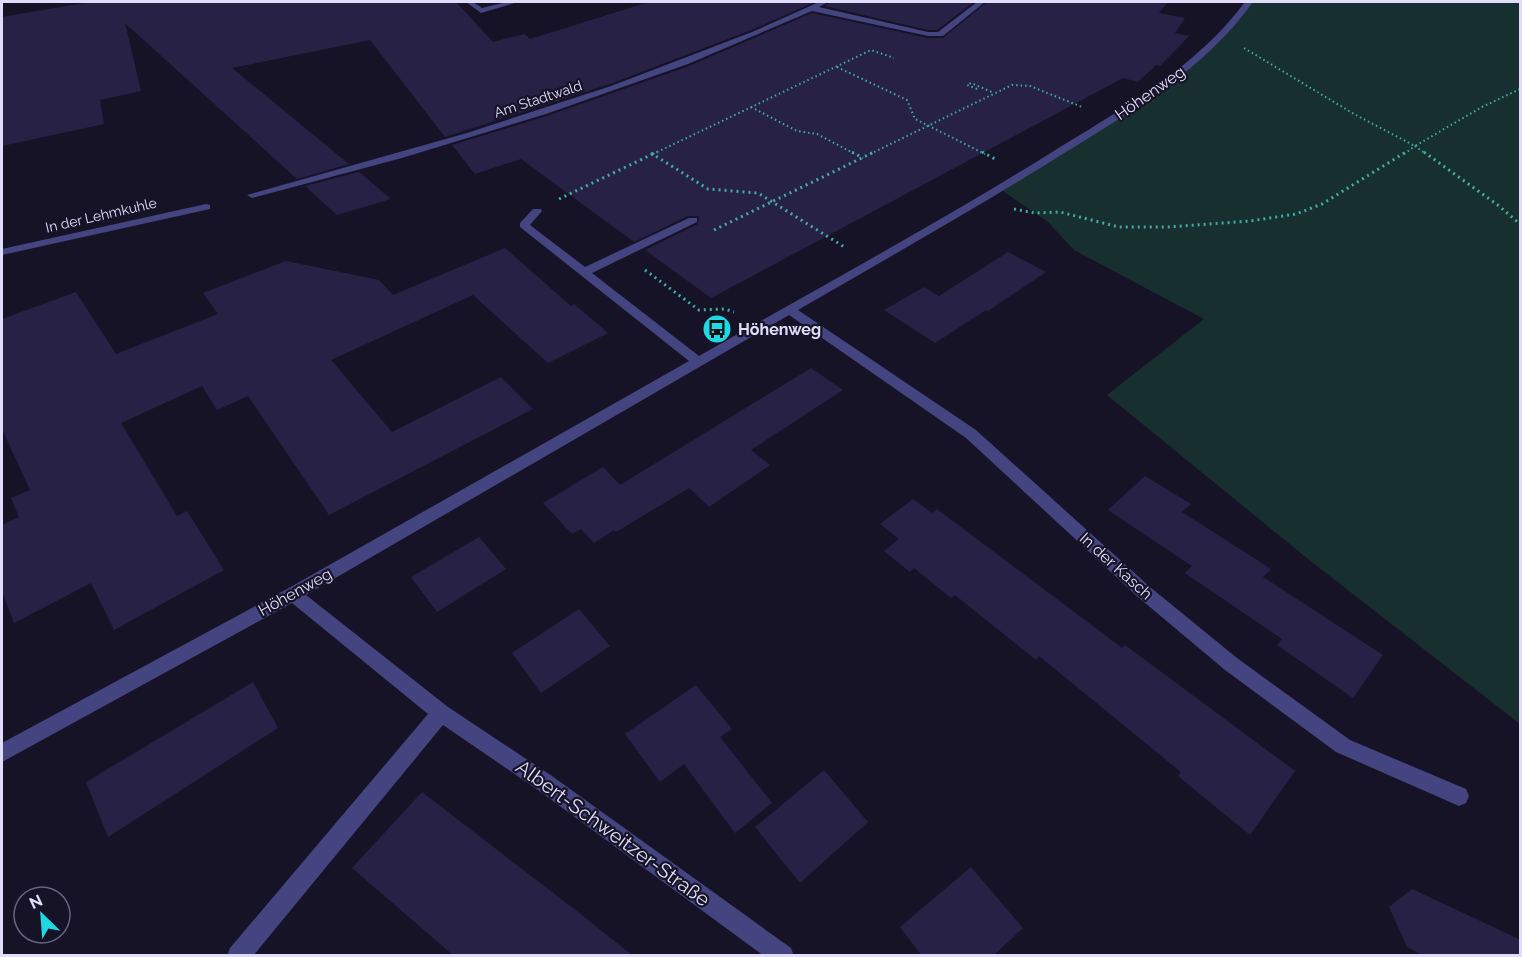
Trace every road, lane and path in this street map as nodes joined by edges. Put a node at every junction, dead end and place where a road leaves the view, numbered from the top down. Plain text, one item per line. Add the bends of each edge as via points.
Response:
1 (469, 2) edge
2 (514, 2) edge
3 (824, 2) edge
4 (981, 2) edge
5 (1249, 2) edge
6 (811, 8) junction
7 (1219, 38) junction
8 (894, 58) dead end
9 (836, 66) junction
10 (977, 89) dead end
11 (1521, 89) edge
12 (994, 93) junction
13 (751, 107) junction
14 (1113, 120) junction
15 (927, 126) junction
16 (1415, 146) junction
17 (651, 153) junction
18 (863, 158) junction
19 (1026, 172) junction
20 (576, 189) junction
21 (584, 193) dead end
22 (252, 195) dead end
23 (986, 197) junction
24 (772, 202) junction
25 (206, 207) dead end
26 (537, 211) joint
27 (693, 220) dead end
28 (1521, 224) edge
29 (711, 232) dead end
30 (2, 252) edge
31 (869, 262) junction
32 (640, 266) dead end
33 (584, 272) junction
34 (790, 310) junction
35 (757, 328) junction
36 (698, 362) junction
37 (293, 594) junction
38 (441, 713) junction
39 (2, 753) edge
40 (1459, 796) dead end
41 (238, 956) edge
42 (783, 956) edge

1 - 2 street via 481,11
3 - 6 street, Am Stadtwald
4 - 6 street via 940,34
5 - 7 street, Höhenweg
6 - 22 street, Am Stadtwald via 692,60 530,117
7 - 14 street, Höhenweg via 1194,62
7 - 16 path via 1269,61 1354,114
8 - 9 path via 871,50
9 - 13 path
9 - 15 path via 907,100 915,119
10 - 12 path via 967,85 971,83
11 - 16 path
12 - 14 path via 1025,84
12 - 15 path
13 - 17 path
13 - 18 path
14 - 19 street, Höhenweg
15 - 18 path
15 - 19 path
16 - 23 path via 1322,204 1296,214 1250,222 1119,227 1060,212 1015,209
16 - 28 path
17 - 20 path
17 - 24 path via 708,189 758,194
18 - 24 path
19 - 23 street, Höhenweg
20 - 21 path
20 - 26 path
23 - 31 street, Höhenweg
24 - 29 path
24 - 31 path
25 - 30 street, In der Lehmkuhle
26 - 33 street via 524,225
27 - 33 street
31 - 34 street, Höhenweg
32 - 35 path via 699,310 731,310
33 - 36 street
34 - 35 street, Höhenweg
34 - 40 street, In der Kasch via 971,434 1144,592 1231,664 1343,746
35 - 36 street, Höhenweg
36 - 37 street, Höhenweg
37 - 38 street, Albert-Schweitzer-Straße
37 - 39 street, Höhenweg
38 - 41 street
38 - 42 street, Albert-Schweitzer-Straße via 545,783

